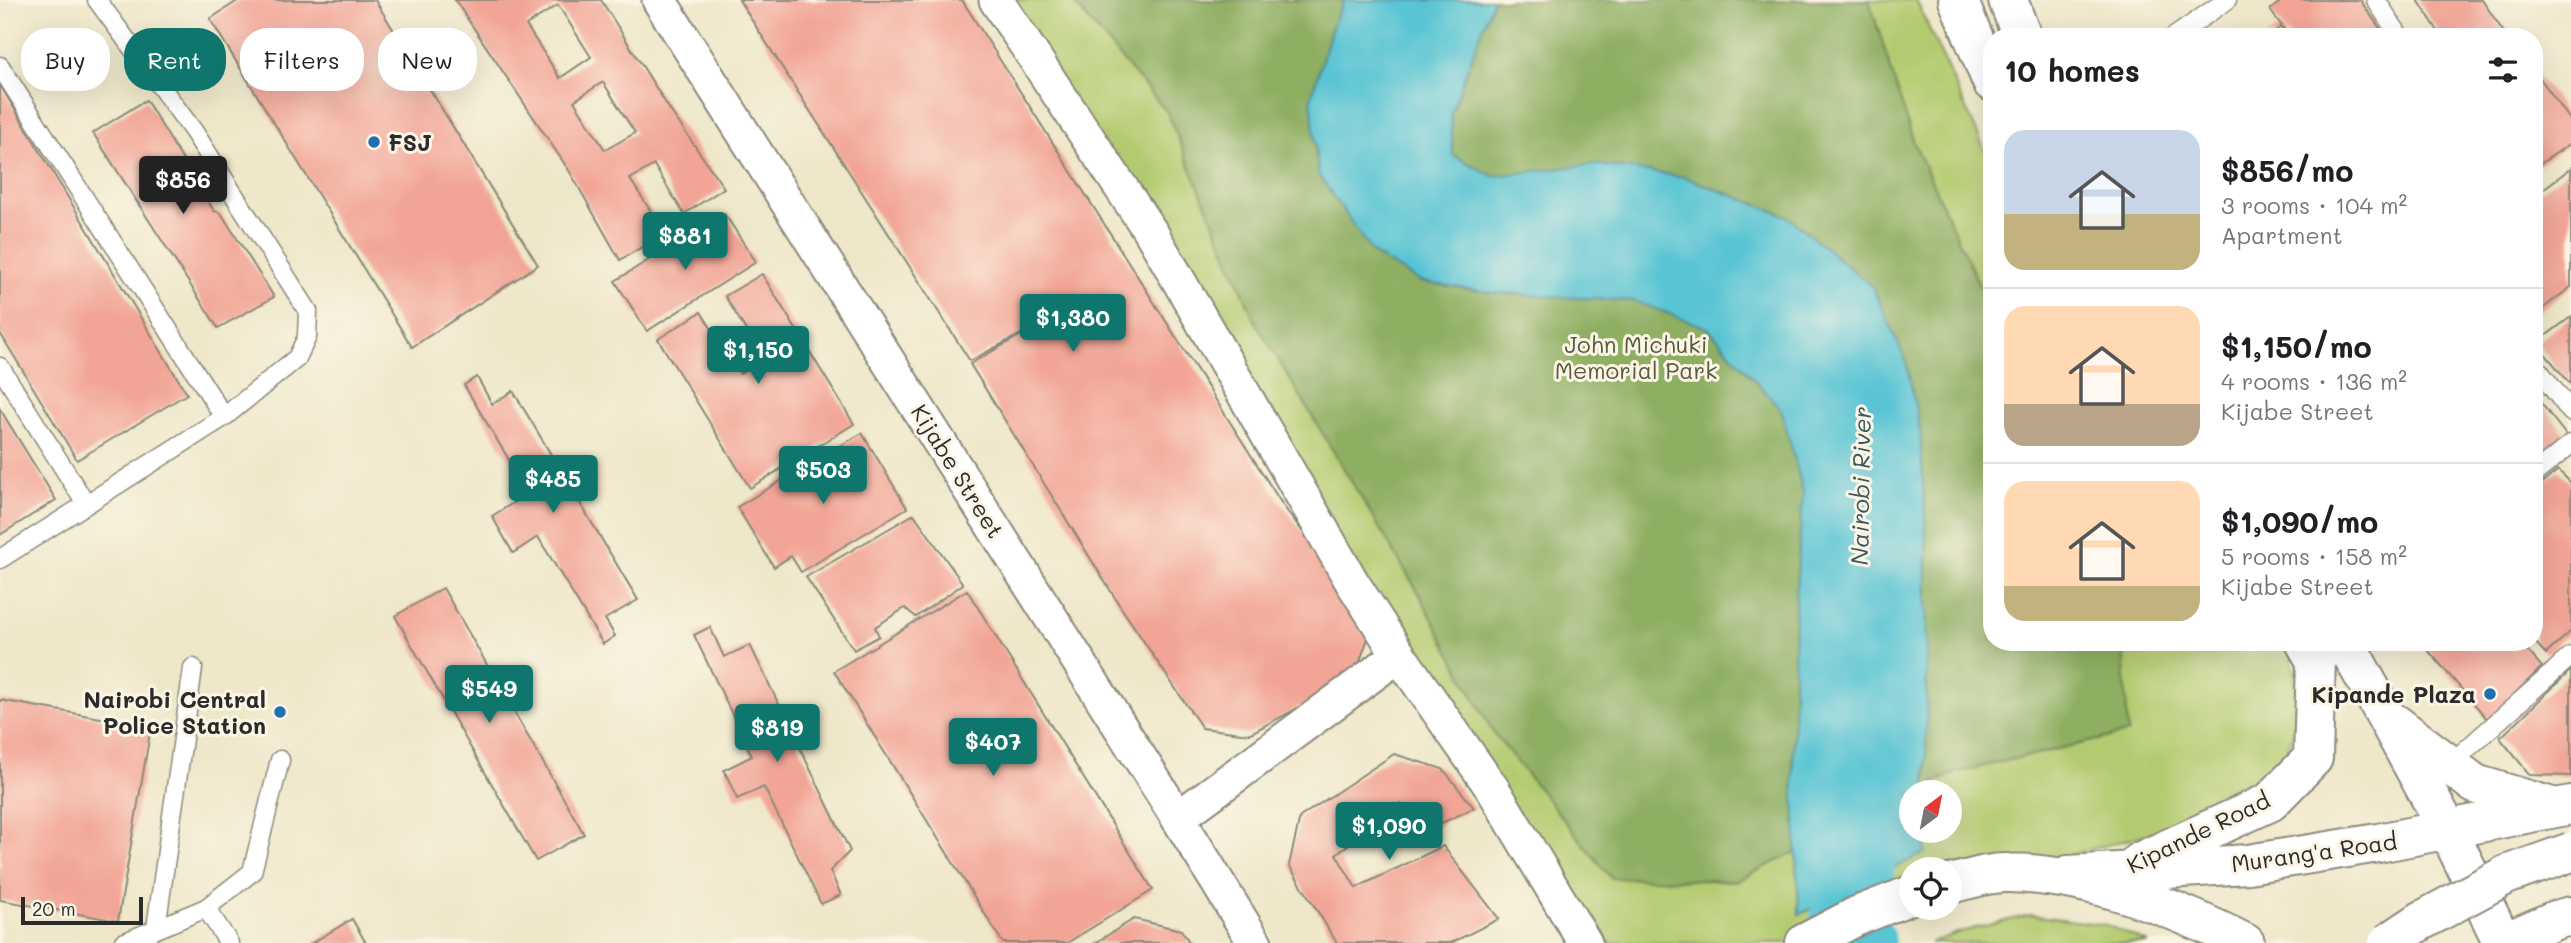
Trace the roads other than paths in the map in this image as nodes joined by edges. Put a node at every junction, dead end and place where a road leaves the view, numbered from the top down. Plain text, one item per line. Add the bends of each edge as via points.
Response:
1 (97, 0) edge
2 (659, 0) edge
3 (996, 0) edge
4 (1958, 0) edge
5 (2008, 0) edge
6 (2227, 0) edge
7 (2376, 0) edge
8 (2019, 28) edge
9 (2187, 28) edge
10 (2394, 28) edge
11 (1983, 60) edge
12 (0, 66) edge
13 (0, 368) edge
14 (2543, 376) edge
15 (2571, 412) edge
16 (224, 417) junction
17 (2571, 444) edge
18 (2543, 467) edge
19 (86, 503) junction
20 (0, 559) edge
21 (2310, 651) edge
22 (2350, 651) edge
23 (1399, 655) junction
24 (2571, 656) edge
25 (193, 668) dead end
26 (2387, 718) junction
27 (280, 760) dead end
28 (2450, 764) junction
29 (2564, 807) edge
30 (1178, 818) junction
31 (2448, 830) junction
32 (2571, 852) edge
33 (2118, 872) junction
34 (2054, 876) junction
35 (1962, 881) edge
36 (1899, 900) edge
37 (206, 908) junction
38 (2571, 916) edge
39 (156, 928) junction
40 (1807, 942) edge
41 (123, 943) edge
42 (229, 943) edge
43 (1255, 943) edge
44 (1584, 943) edge
45 (2245, 943) edge
46 (2388, 943) edge
47 (2503, 943) edge

1 - 16 lane via 194,132 308,311 307,337 297,358
2 - 30 street, Kijabe Street
3 - 23 street via 1152,234 1352,582
4 - 11 main road
5 - 8 main road
6 - 9 lane
7 - 10 lane
12 - 16 lane
13 - 19 lane
14 - 15 lane
16 - 19 lane
17 - 18 lane
19 - 20 lane
21 - 33 main road, Kipande Road via 2316,661 2313,758 2270,802
22 - 26 main road
23 - 30 street
23 - 44 street via 1494,791
24 - 28 lane
25 - 39 lane
26 - 28 main road
26 - 31 main road
27 - 37 lane via 252,872
28 - 29 main road via 2475,783
29 - 31 main road, Murang'a Road
30 - 43 street, Kijabe Street
31 - 33 main road, Murang'a Road via 2249,864
31 - 47 main road
32 - 46 main road, bridge via 2506,875
33 - 34 main road, Murang'a Road
34 - 35 main road via 2005,872
34 - 45 main road via 2140,898
36 - 40 main road
37 - 39 lane
37 - 42 lane
38 - 47 main road
39 - 41 lane

